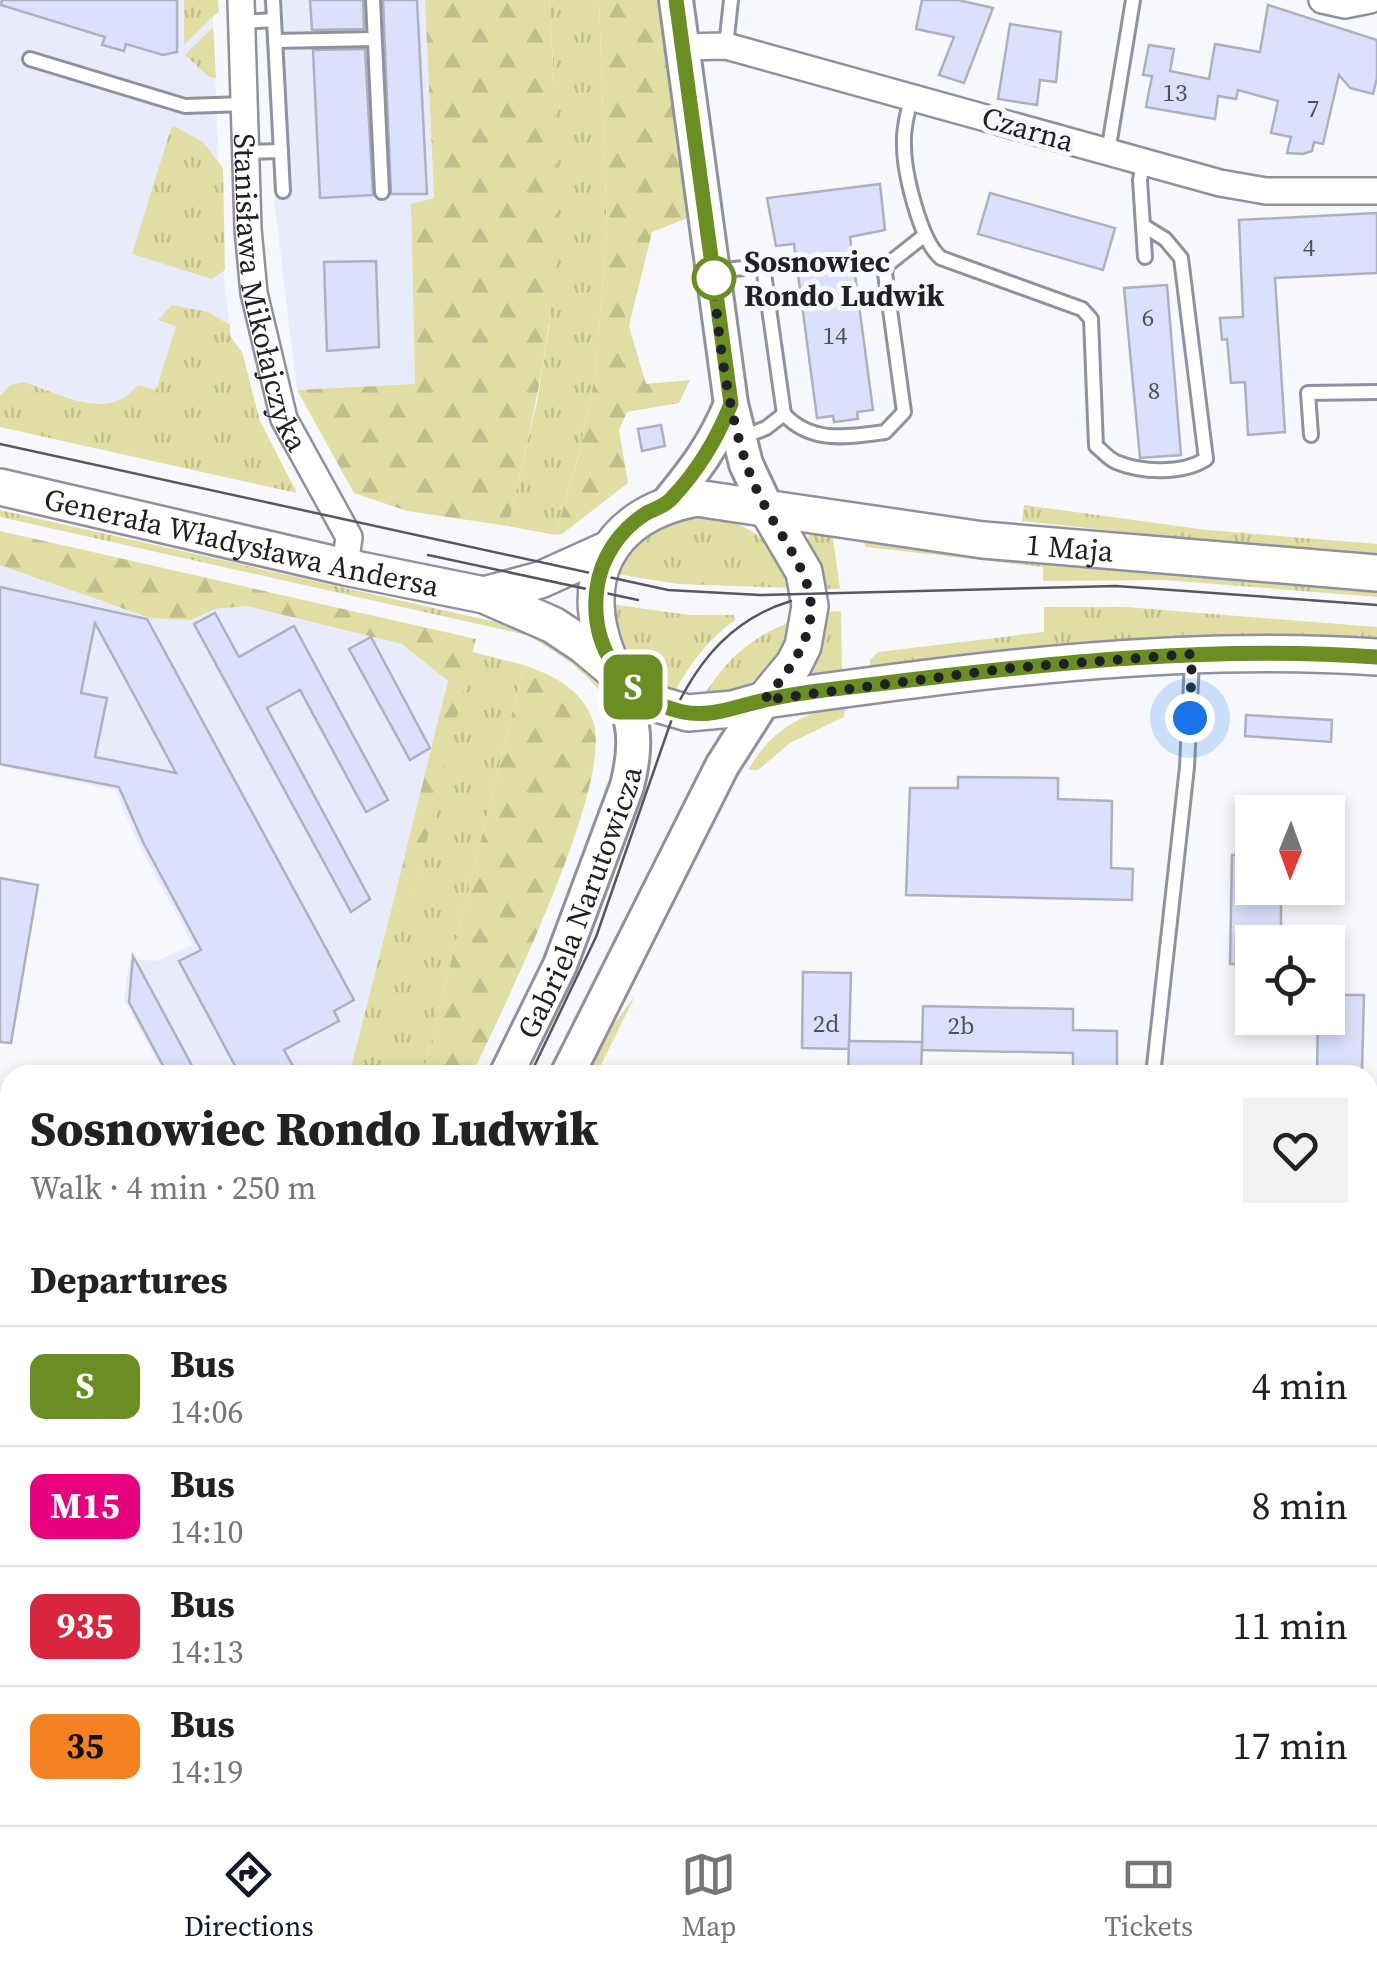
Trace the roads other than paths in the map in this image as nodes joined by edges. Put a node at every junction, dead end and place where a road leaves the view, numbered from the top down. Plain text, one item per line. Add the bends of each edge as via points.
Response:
1 (273, 0) edge
2 (372, 0) edge
3 (676, 0) edge
4 (731, 0) edge
5 (1133, 0) edge
6 (1322, 0) edge
7 (1370, 0) edge
8 (241, 11) edge
9 (274, 20) junction
10 (374, 39) junction
11 (275, 41) junction
12 (726, 46) junction
13 (682, 47) junction
14 (30, 59) dead end
15 (912, 96) junction
16 (244, 104) junction
17 (281, 151) junction
18 (246, 152) junction
19 (1108, 152) junction
20 (1143, 164) junction
21 (283, 191) dead end
22 (1377, 191) edge
23 (382, 192) dead end
24 (1144, 226) junction
25 (925, 235) junction
26 (1145, 257) dead end
27 (713, 271) junction
28 (1377, 392) edge
29 (731, 404) junction
30 (784, 414) junction
31 (1311, 435) dead end
32 (739, 438) junction
33 (0, 487) edge
34 (667, 504) junction
35 (767, 510) junction
36 (612, 548) junction
37 (345, 567) junction
38 (1377, 573) edge
39 (484, 595) junction
40 (1192, 654) junction
41 (1377, 657) edge
42 (613, 670) junction
43 (764, 700) junction
44 (511, 1065) edge
45 (572, 1065) edge
46 (1154, 1065) edge

1 - 9 lane
2 - 10 lane
3 - 13 street
4 - 12 lane
5 - 19 lane
6 - 7 street
8 - 9 lane
8 - 16 street, Stanisława Mikołajczyka
9 - 11 lane
10 - 11 lane
10 - 23 lane
11 - 17 lane
12 - 13 street, Czarna
12 - 15 street, Czarna
13 - 27 street
14 - 16 lane via 185,106
15 - 19 street, Czarna
15 - 25 lane via 904,148
16 - 18 street, Stanisława Mikołajczyka
17 - 18 lane
17 - 21 lane
18 - 37 street, Stanisława Mikołajczyka via 254,293 271,376 288,428 349,537
19 - 20 street, Czarna
20 - 22 street, Czarna via 1266,191
20 - 24 lane
24 - 25 lane via 1181,258 1206,459 1190,469 1115,462 1096,446 1091,319 1082,309 941,258
24 - 26 lane
25 - 30 lane via 884,273 904,412 898,422 885,432 820,436
27 - 29 street
27 - 30 lane via 764,266
28 - 31 lane via 1308,392
29 - 32 street
29 - 34 street via 710,450
30 - 32 lane
32 - 35 street
33 - 37 main road, Generała Władysława Andersa
34 - 35 main road via 696,498
34 - 36 main road via 635,521
35 - 38 main road, 1 Maja via 983,540
35 - 43 main road via 804,572 810,606 803,646
36 - 39 main road, Generała Władysława Andersa via 540,580
36 - 42 main road via 595,609
37 - 39 main road, Generała Władysława Andersa
39 - 42 main road, Generała Władysława Andersa via 553,625
40 - 41 main road
40 - 43 main road via 1011,668
40 - 46 lane
42 - 43 main road via 657,704 688,713
42 - 44 street, Gabriela Narutowicza via 634,720 628,786 560,965
43 - 45 street, Gabriela Narutowicza via 722,766

